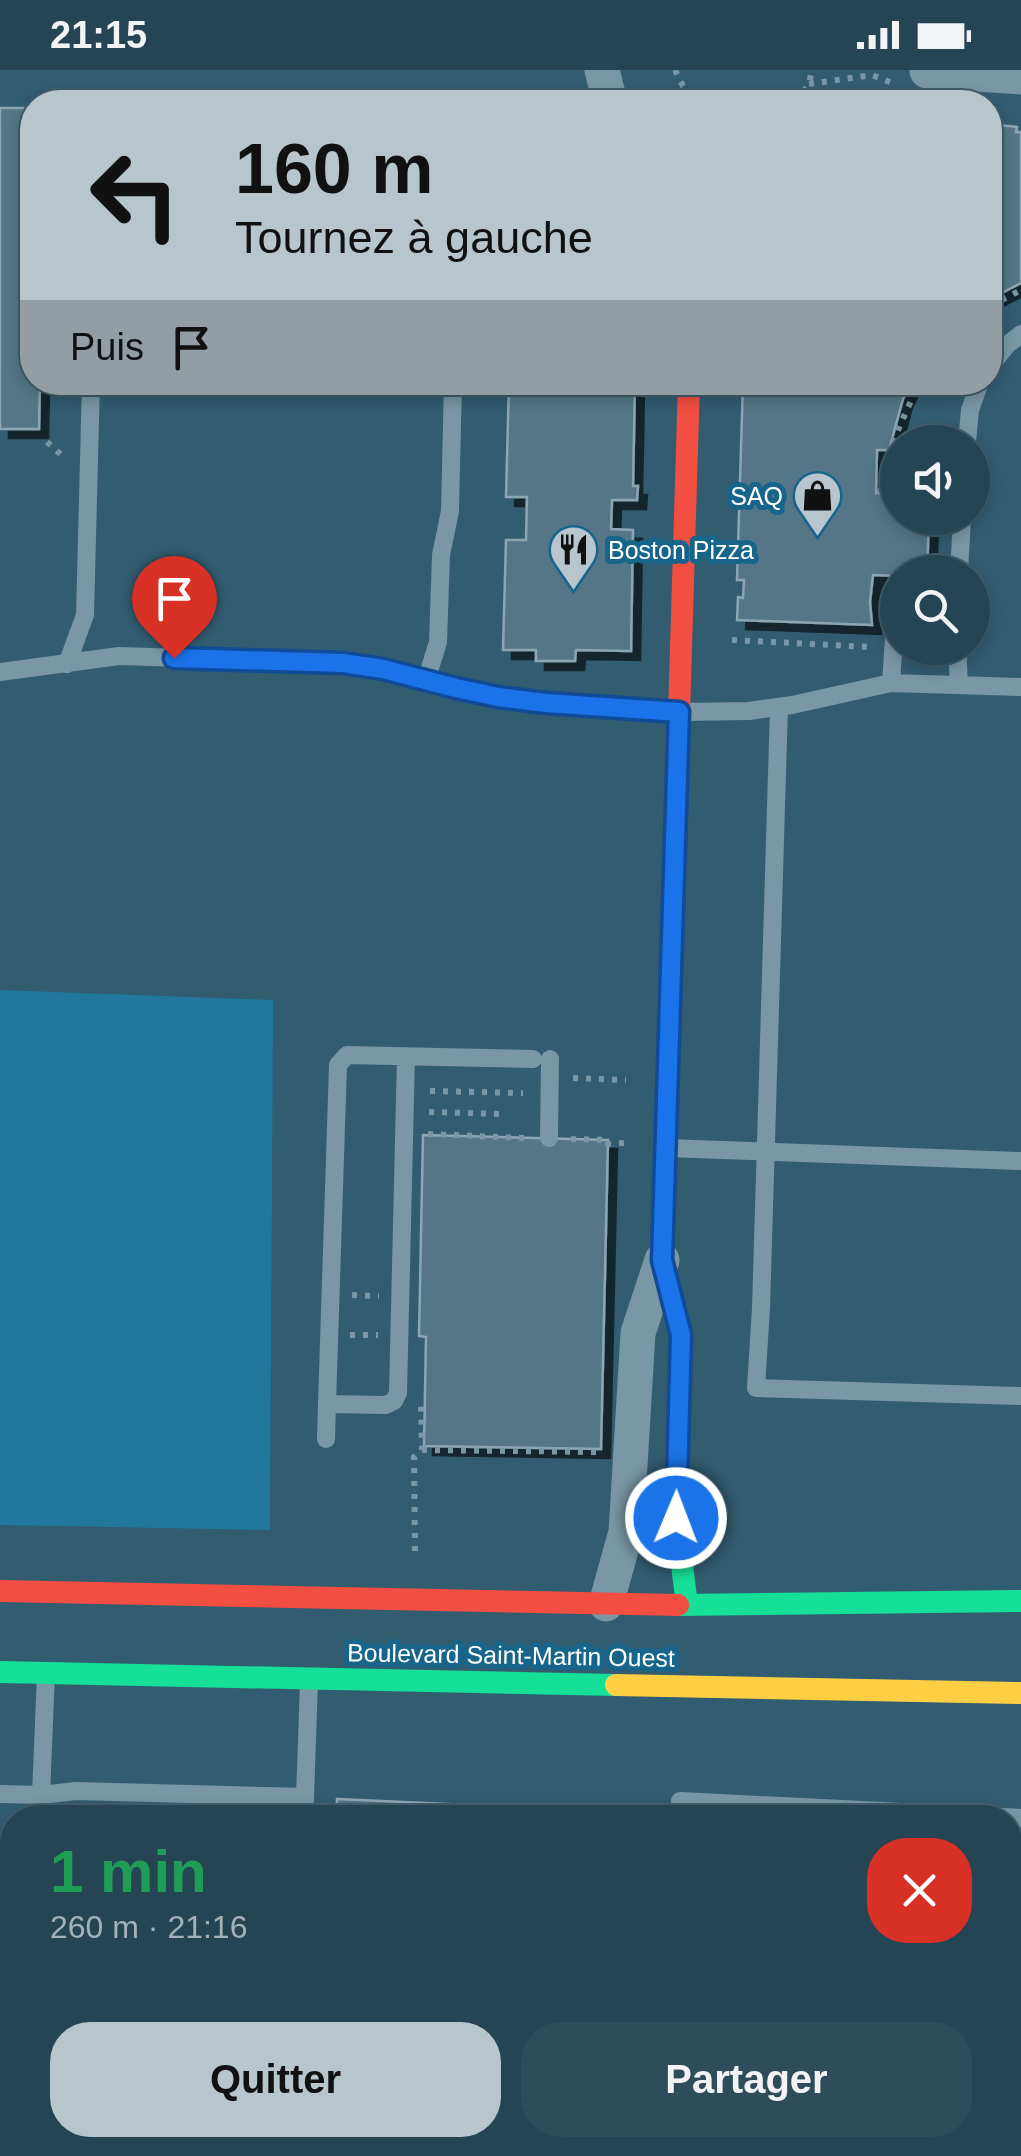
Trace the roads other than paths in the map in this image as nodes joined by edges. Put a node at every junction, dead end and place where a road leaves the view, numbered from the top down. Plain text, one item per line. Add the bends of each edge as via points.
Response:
1 (927, 70) edge
2 (1021, 76) edge
3 (1021, 334) edge
4 (1002, 351) edge
5 (91, 395) edge
6 (453, 395) edge
7 (689, 395) edge
8 (975, 395) edge
9 (968, 425) edge
10 (68, 664) junction
11 (892, 665) edge
12 (958, 665) edge
13 (0, 672) edge
14 (426, 680) junction
15 (891, 683) junction
16 (959, 684) junction
17 (1021, 687) edge
18 (779, 707) junction
19 (679, 712) junction
20 (406, 1056) junction
21 (549, 1138) dead end
22 (664, 1148) junction
23 (765, 1151) junction
24 (1021, 1161) edge
25 (662, 1260) junction
26 (1021, 1396) edge
27 (327, 1404) junction
28 (326, 1439) dead end
29 (0, 1591) edge
30 (1021, 1601) edge
31 (606, 1604) junction
32 (687, 1605) junction
33 (0, 1672) edge
34 (46, 1674) junction
35 (309, 1678) junction
36 (1021, 1693) edge
37 (0, 1794) edge
38 (41, 1795) junction
39 (304, 1797) junction
40 (44, 1805) edge
41 (304, 1805) edge
42 (680, 1805) edge
43 (760, 1805) edge

1 - 2 street
3 - 4 lane
5 - 10 lane via 84,615
6 - 14 lane via 438,642
7 - 19 main road
8 - 9 lane
10 - 13 lane
10 - 14 lane via 118,656 343,663
11 - 15 lane
12 - 16 lane
14 - 19 lane via 546,703
15 - 16 lane
15 - 18 lane
16 - 17 lane
18 - 19 lane
18 - 23 lane
19 - 22 main road
20 - 21 lane via 542,1060
20 - 27 lane via 347,1055 338,1066
20 - 27 lane via 398,1392 386,1406
22 - 23 lane
22 - 25 main road
23 - 24 lane
23 - 26 lane via 756,1388
25 - 31 street via 638,1333 625,1541
25 - 32 main road via 681,1335 676,1518
27 - 28 lane
29 - 31 main road
30 - 32 main road
31 - 32 main road
33 - 34 main road, Boulevard Saint-Martin Ouest
34 - 35 main road, Boulevard Saint-Martin Ouest
34 - 38 lane
35 - 36 main road, Boulevard Saint-Martin Ouest
35 - 39 lane
37 - 38 lane
38 - 39 lane
38 - 40 lane
39 - 41 lane
42 - 43 lane

